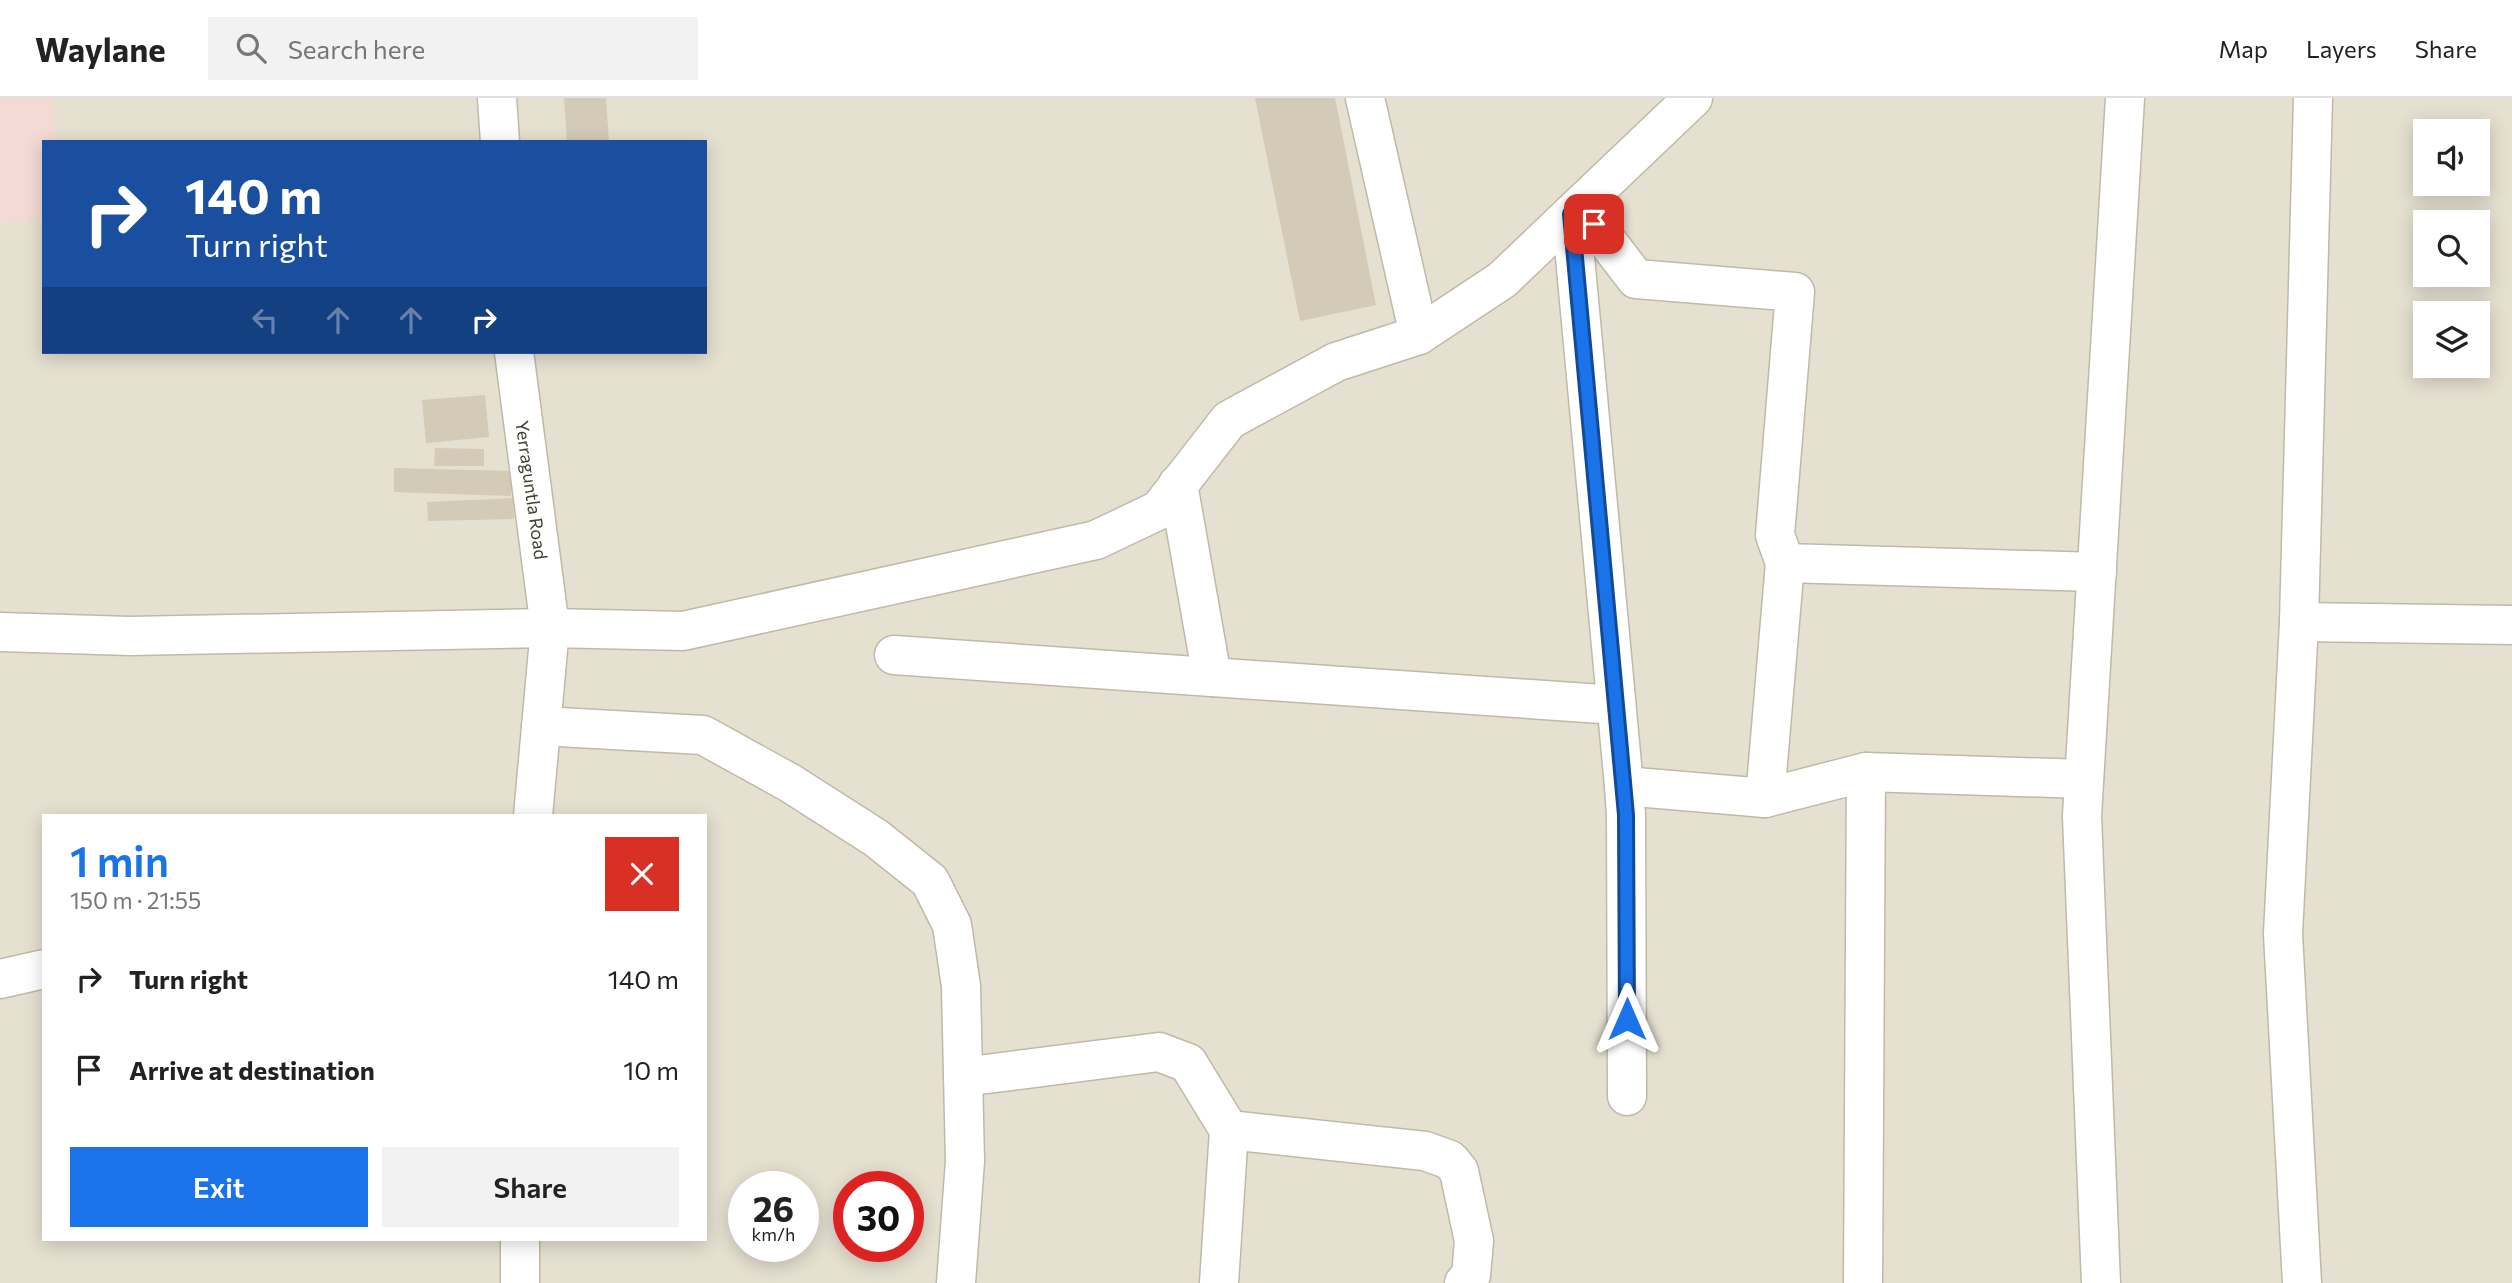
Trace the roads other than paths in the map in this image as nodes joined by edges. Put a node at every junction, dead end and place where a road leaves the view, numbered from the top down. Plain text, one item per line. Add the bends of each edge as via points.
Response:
1 (497, 98) edge
2 (1365, 98) edge
3 (1693, 98) edge
4 (2124, 98) edge
5 (2314, 98) edge
6 (499, 140) edge
7 (1575, 210) junction
8 (1419, 335) junction
9 (514, 354) edge
10 (1178, 484) junction
11 (1785, 563) junction
12 (2096, 572) junction
13 (2299, 622) junction
14 (2512, 625) edge
15 (550, 628) junction
16 (0, 632) edge
17 (894, 655) dead end
18 (1212, 677) junction
19 (1616, 705) junction
20 (541, 726) junction
21 (1866, 772) junction
22 (2084, 779) junction
23 (1623, 786) junction
24 (1765, 798) junction
25 (533, 814) edge
26 (42, 969) edge
27 (0, 979) edge
28 (963, 1077) junction
29 (1627, 1096) dead end
30 (1229, 1130) junction
31 (520, 1241) edge
32 (520, 1283) edge
33 (956, 1283) edge
34 (1219, 1283) edge
35 (1464, 1283) edge
36 (1863, 1283) edge
37 (2101, 1283) edge
38 (2302, 1283) edge

1 - 6 street
2 - 8 street
3 - 7 street
4 - 12 street
5 - 13 street
7 - 8 street via 1502,280
7 - 11 street via 1636,279 1796,292 1776,535
7 - 19 street
8 - 10 street via 1336,362 1229,420
9 - 15 street, Yerraguntla Road
10 - 15 street via 1159,510 1096,540 683,631
10 - 18 street
11 - 12 street
11 - 24 street
12 - 22 street
13 - 14 street
13 - 38 street via 2283,934
15 - 16 street via 130,636
15 - 20 street, Yerraguntla Road
17 - 18 street
18 - 19 street
19 - 23 street
20 - 25 street, Yerraguntla Road
20 - 28 street via 704,735 855,824 930,881 952,925 961,986
21 - 22 street
21 - 24 street
21 - 36 street
22 - 37 street
23 - 24 street
23 - 29 street
26 - 27 street
28 - 30 street via 1159,1052 1188,1063
28 - 33 street via 965,1161
30 - 34 street
30 - 35 street via 1425,1152 1450,1160 1459,1171 1474,1241 1471,1275
31 - 32 street

